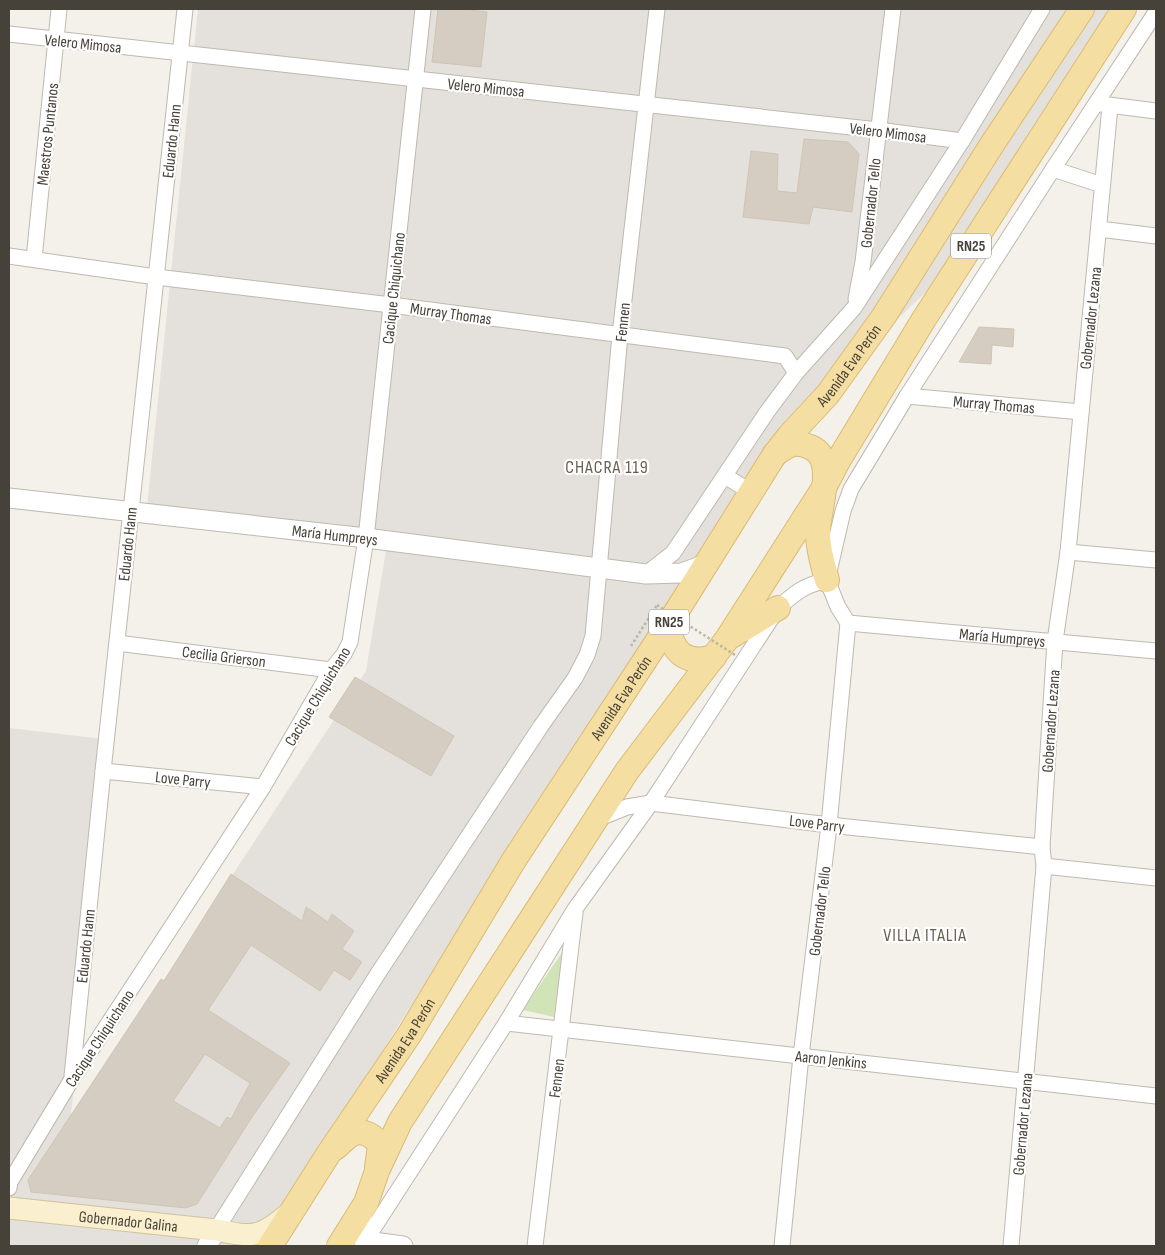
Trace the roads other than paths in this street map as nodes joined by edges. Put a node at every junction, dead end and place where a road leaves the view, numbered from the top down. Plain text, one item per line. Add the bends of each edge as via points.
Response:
1 (59, 9) edge
2 (185, 9) edge
3 (423, 9) edge
4 (657, 9) edge
5 (893, 9) edge
6 (1042, 9) edge
7 (1082, 9) edge
8 (1124, 9) edge
9 (1156, 12) edge
10 (9, 34) edge
11 (56, 40) junction
12 (180, 53) junction
13 (415, 79) junction
14 (1103, 104) junction
15 (648, 105) junction
16 (1156, 111) edge
17 (878, 130) junction
18 (962, 141) junction
19 (1052, 169) junction
20 (1102, 184) junction
21 (1099, 229) junction
22 (1156, 236) edge
23 (9, 256) edge
24 (34, 259) junction
25 (156, 277) junction
26 (391, 305) junction
27 (854, 308) junction
28 (620, 335) junction
29 (796, 373) junction
30 (907, 396) junction
31 (1081, 412) junction
32 (775, 454) junction
33 (725, 476) junction
34 (825, 486) junction
35 (751, 492) junction
36 (9, 498) edge
37 (131, 512) junction
38 (366, 538) junction
39 (1068, 552) junction
40 (1156, 560) edge
41 (706, 564) junction
42 (600, 568) junction
43 (653, 575) junction
44 (827, 580) junction
45 (778, 608) junction
46 (667, 613) junction
47 (848, 623) junction
48 (1055, 641) junction
49 (117, 643) junction
50 (726, 651) junction
51 (1156, 651) edge
52 (331, 670) junction
53 (103, 770) junction
54 (627, 771) junction
55 (263, 787) junction
56 (651, 803) junction
57 (627, 807) junction
58 (596, 820) junction
59 (829, 825) junction
60 (631, 830) junction
61 (1042, 847) junction
62 (1044, 866) junction
63 (1156, 878) edge
64 (575, 909) junction
65 (506, 1023) junction
66 (562, 1029) junction
67 (801, 1056) junction
68 (72, 1078) junction
69 (1026, 1081) junction
70 (1156, 1096) edge
71 (329, 1153) junction
72 (377, 1171) junction
73 (9, 1188) edge
74 (366, 1203) junction
75 (296, 1206) junction
76 (9, 1208) edge
77 (211, 1238) edge
78 (251, 1241) edge
79 (364, 1244) edge
80 (270, 1246) edge
81 (339, 1246) edge
82 (403, 1246) edge
83 (535, 1246) edge
84 (782, 1246) edge
85 (1011, 1246) edge

1 - 11 street, Maestros Puntanos
2 - 12 street, Eduardo Hann
3 - 13 street, Cacique Chiquichano
4 - 15 street, Fennen
5 - 17 street, Gobernador Tello
6 - 18 street, Avenida Eva Perón
7 - 32 main road, Avenida Eva Perón / RN25 via 884,316 828,394
8 - 34 main road, RN25 via 924,320
9 - 14 street
10 - 11 street, Velero Mimosa
11 - 12 street, Velero Mimosa
11 - 24 street, Maestros Puntanos
12 - 13 street, Velero Mimosa
12 - 25 street, Eduardo Hann
13 - 15 street, Velero Mimosa
13 - 26 street, Cacique Chiquichano
14 - 16 street
14 - 19 street
14 - 20 street, Gobernador Lezana
15 - 17 street, Velero Mimosa
15 - 28 street, Fennen
17 - 18 street, Velero Mimosa
17 - 27 street, Gobernador Tello via 863,262
18 - 27 street, Avenida Eva Perón
19 - 20 street
19 - 30 street
20 - 21 street, Gobernador Lezana
21 - 22 street
21 - 31 street, Gobernador Lezana
23 - 24 street, Murray Thomas
24 - 25 street, Murray Thomas
25 - 26 street, Murray Thomas
25 - 37 street, Eduardo Hann
26 - 28 street, Murray Thomas
26 - 38 street, Cacique Chiquichano
27 - 29 street, Avenida Eva Perón
28 - 29 street, Murray Thomas via 785,356
28 - 42 street, Fennen
29 - 33 street, Avenida Eva Perón
30 - 31 street, Murray Thomas
30 - 44 street via 851,489
31 - 39 street, Gobernador Lezana
32 - 34 main road via 792,443 814,448 826,470
32 - 35 main road, Avenida Eva Perón / RN25
33 - 35 street
33 - 43 street, Avenida Eva Perón via 673,553
34 - 44 main road via 818,517 818,535
34 - 50 main road, RN25
35 - 41 main road, Avenida Eva Perón / RN25
36 - 37 street, María Humpreys
37 - 38 street, María Humpreys
37 - 49 street, Eduardo Hann
38 - 42 street, María Humpreys
38 - 52 street, Cacique Chiquichano via 350,642
39 - 40 street
39 - 48 street, Gobernador Lezana
41 - 43 street, María Humpreys via 682,573
41 - 46 main road, Avenida Eva Perón / RN25
42 - 43 street, María Humpreys
42 - 77 street, Fennen via 593,636 575,678 377,974
43 - 46 street via 675,588 678,597
44 - 45 street via 808,584
44 - 47 street
45 - 50 main road
45 - 56 street
46 - 50 main road via 670,640 688,658 702,661
46 - 71 main road, Avenida Eva Perón / RN25 via 409,1035
47 - 48 street, María Humpreys
47 - 59 street, Gobernador Tello
48 - 51 street, María Humpreys
48 - 61 street, Gobernador Lezana
49 - 52 street, Cecilia Grierson
49 - 53 street, Eduardo Hann
50 - 54 main road, RN25 via 645,745
52 - 55 street, Cacique Chiquichano
53 - 55 street, Love Parry
53 - 68 street, Eduardo Hann
54 - 57 street
54 - 58 main road, RN25
55 - 68 street, Cacique Chiquichano
56 - 57 street, Love Parry
56 - 59 street, Love Parry
56 - 60 street
57 - 58 street, Love Parry
57 - 60 street
58 - 72 main road, RN25 via 400,1122
59 - 61 street, Love Parry
59 - 67 street, Gobernador Tello
60 - 64 street
61 - 62 street, Gobernador Lezana
62 - 63 street
62 - 69 street, Gobernador Lezana
64 - 65 street
64 - 66 street, Fennen
65 - 66 street, Aaron Jenkins
65 - 79 street
66 - 67 street, Aaron Jenkins
66 - 83 street, Fennen
67 - 69 street, Aaron Jenkins
67 - 84 street, Gobernador Tello
68 - 73 street, Cacique Chiquichano
69 - 70 street, Aaron Jenkins
69 - 85 street, Gobernador Lezana
71 - 72 main road via 352,1134 371,1136 380,1146
71 - 75 main road, Avenida Eva Perón / RN25
72 - 74 main road, RN25
74 - 79 street via 360,1222
74 - 81 main road, RN25
75 - 78 main road
75 - 80 main road, Avenida Eva Perón / RN25
76 - 77 main road, Gobernador Galina
77 - 78 main road, Gobernador Galina
79 - 82 street

